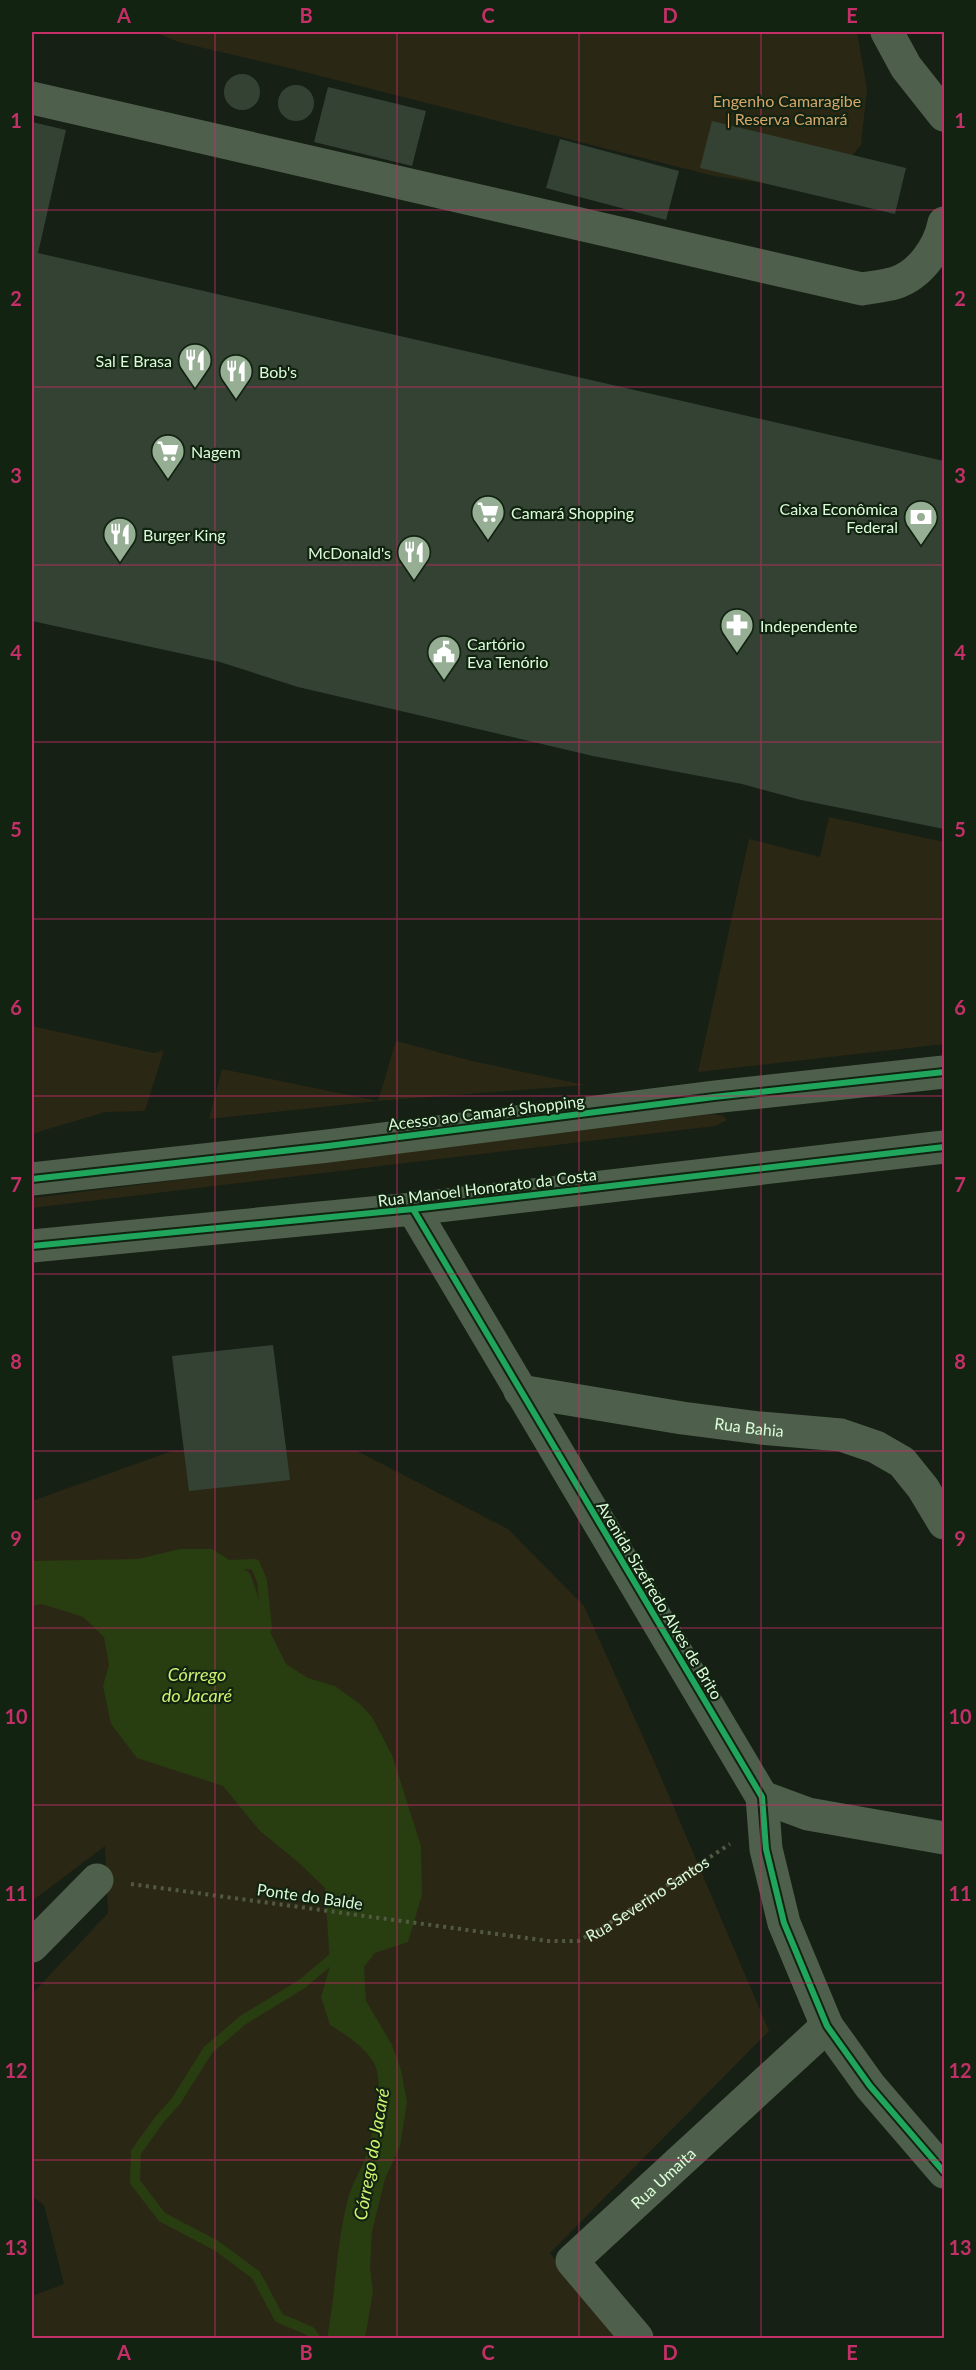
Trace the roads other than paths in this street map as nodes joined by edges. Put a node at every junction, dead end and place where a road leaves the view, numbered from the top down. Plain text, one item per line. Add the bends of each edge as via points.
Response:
1 (887, 32) edge
2 (32, 98) edge
3 (945, 115) edge
4 (945, 223) edge
5 (945, 1072) edge
6 (945, 1147) edge
7 (32, 1179) edge
8 (413, 1209) junction
9 (32, 1246) edge
10 (520, 1391) junction
11 (945, 1523) edge
12 (763, 1809) junction
13 (945, 1838) edge
14 (98, 1880) road end
15 (32, 1946) edge
16 (827, 2026) junction
17 (945, 2172) edge
18 (636, 2338) edge

1 - 3 street via 906,67
2 - 4 street via 862,289 897,282 925,263
5 - 7 street, Acesso ao Camará Shopping via 714,1096 328,1146
6 - 8 street, Rua Manoel Honorato da Costa
8 - 9 street, Rua Manoel Honorato da Costa
8 - 10 street, Avenida Sizefredo Alves de Brito
10 - 11 street, Rua Bahia via 682,1418 841,1435 876,1447 902,1462
10 - 12 street, Avenida Sizefredo Alves de Brito
12 - 13 street
12 - 16 street, Avenida Sizefredo Alves de Brito via 765,1849 784,1923
14 - 15 street
16 - 17 street, Avenida Sizefredo Alves de Brito via 870,2086
16 - 18 street, Rua Umaita via 572,2261

